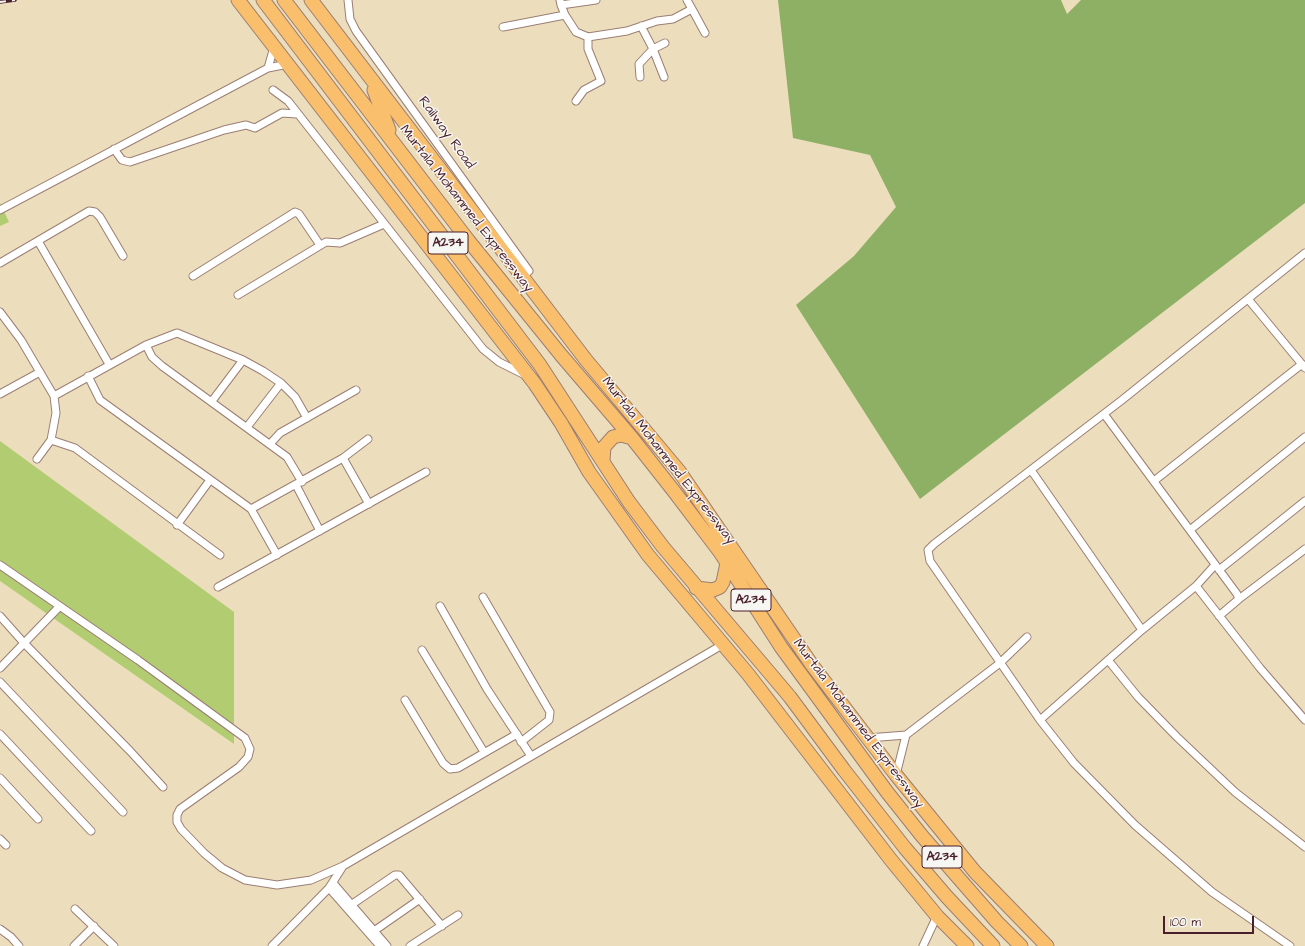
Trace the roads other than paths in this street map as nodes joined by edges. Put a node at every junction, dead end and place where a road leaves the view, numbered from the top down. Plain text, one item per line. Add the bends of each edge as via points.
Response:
1 (238, 0) edge
2 (264, 0) edge
3 (284, 0) edge
4 (311, 0) edge
5 (348, 0) edge
6 (596, 0) edge
7 (688, 0) edge
8 (561, 2) edge
9 (692, 9) junction
10 (565, 15) junction
11 (641, 26) junction
12 (503, 27) dead end
13 (705, 33) dead end
14 (588, 37) junction
15 (665, 44) dead end
16 (274, 47) junction
17 (652, 49) junction
18 (288, 64) junction
19 (268, 68) junction
20 (370, 77) junction
21 (640, 77) dead end
22 (664, 77) dead end
23 (273, 90) dead end
24 (576, 102) dead end
25 (298, 114) junction
26 (393, 143) junction
27 (114, 149) junction
28 (0, 210) edge
29 (409, 222) junction
30 (384, 224) junction
31 (38, 241) junction
32 (320, 245) junction
33 (1305, 253) edge
34 (123, 256) dead end
35 (0, 263) edge
36 (467, 268) junction
37 (193, 276) dead end
38 (523, 276) junction
39 (238, 295) dead end
40 (1248, 299) junction
41 (0, 312) edge
42 (146, 345) junction
43 (243, 360) junction
44 (109, 364) junction
45 (1303, 366) edge
46 (40, 372) junction
47 (88, 376) junction
48 (529, 376) junction
49 (281, 383) junction
50 (556, 388) junction
51 (356, 390) dead end
52 (0, 394) edge
53 (54, 396) junction
54 (212, 401) junction
55 (1104, 414) junction
56 (307, 418) junction
57 (247, 427) junction
58 (1305, 437) edge
59 (632, 438) junction
60 (368, 439) dead end
61 (51, 440) junction
62 (270, 444) junction
63 (344, 458) junction
64 (37, 459) dead end
65 (603, 460) junction
66 (1031, 470) junction
67 (426, 472) dead end
68 (210, 480) junction
69 (1154, 481) junction
70 (299, 483) junction
71 (1305, 501) edge
72 (369, 504) junction
73 (251, 509) junction
74 (177, 525) junction
75 (1190, 530) junction
76 (320, 531) junction
77 (1305, 548) edge
78 (220, 555) dead end
79 (277, 556) junction
80 (726, 563) junction
81 (0, 565) edge
82 (1217, 567) junction
83 (1196, 586) junction
84 (218, 587) dead end
85 (696, 588) junction
86 (483, 597) dead end
87 (1239, 600) junction
88 (440, 606) dead end
89 (59, 607) junction
90 (0, 616) edge
91 (1219, 616) junction
92 (1142, 630) junction
93 (1026, 637) dead end
94 (24, 643) junction
95 (722, 645) junction
96 (422, 650) dead end
97 (1108, 660) junction
98 (1000, 663) junction
99 (0, 668) edge
100 (0, 682) edge
101 (405, 700) dead end
102 (1040, 720) junction
103 (1305, 720) edge
104 (0, 734) edge
105 (517, 734) junction
106 (906, 735) junction
107 (867, 738) junction
108 (521, 742) junction
109 (484, 752) junction
110 (531, 756) junction
111 (896, 775) junction
112 (0, 778) edge
113 (163, 788) dead end
114 (123, 812) dead end
115 (38, 819) dead end
116 (91, 831) dead end
117 (0, 839) edge
118 (6, 845) dead end
119 (1305, 847) edge
120 (343, 866) junction
121 (331, 885) junction
122 (420, 899) junction
123 (351, 905) junction
124 (75, 909) dead end
125 (458, 915) dead end
126 (937, 916) junction
127 (997, 922) junction
128 (94, 926) junction
129 (442, 926) junction
130 (0, 929) edge
131 (374, 931) junction
132 (981, 934) junction
133 (19, 946) edge
134 (74, 946) edge
135 (114, 946) edge
136 (272, 946) edge
137 (380, 946) edge
138 (386, 946) edge
139 (410, 946) edge
140 (923, 946) edge
141 (967, 946) edge
142 (987, 946) edge
143 (993, 946) edge
144 (1021, 946) edge
145 (1039, 946) edge
146 (1047, 946) edge
147 (1290, 946) edge

1 - 16 highway
2 - 36 highway, A234
3 - 26 highway, Murtala Mohammed Expressway / A234
4 - 20 highway, Murtala Mohammed Expressway
5 - 38 street, Railway Road via 350,19 356,31 529,271
6 - 8 street
7 - 9 street
8 - 10 street
9 - 11 street via 673,19 657,20
9 - 13 street
10 - 12 street
10 - 14 street via 576,32
11 - 14 street via 627,31
11 - 17 street
14 - 24 street via 588,49 601,81 584,90
15 - 17 street
16 - 18 highway
16 - 19 street
17 - 21 street via 639,64
17 - 22 street
18 - 19 street
18 - 29 highway
19 - 27 street
20 - 26 highway
20 - 38 highway, Murtala Mohammed Expressway
23 - 25 street via 282,95
25 - 27 street via 282,113 255,128 246,126 224,130 130,162 122,160
25 - 30 street
26 - 59 highway, Murtala Mohammed Expressway / A234 via 561,355
27 - 28 street
29 - 36 highway
29 - 48 highway
30 - 32 street via 340,243 326,242
30 - 48 street via 483,350 499,362
31 - 34 street via 89,211 95,212
31 - 35 street
31 - 44 street
32 - 37 street via 295,212
32 - 39 street
33 - 40 street
36 - 50 highway, A234
38 - 107 highway, Murtala Mohammed Expressway via 586,360 679,471 784,624
40 - 45 street
40 - 55 street
41 - 46 street
42 - 43 street via 177,332
42 - 44 street
42 - 54 street via 152,357 162,366
43 - 49 street
43 - 54 street
44 - 47 street
45 - 69 street
46 - 52 street
46 - 53 street
47 - 53 street
47 - 68 street via 100,400
48 - 50 highway
48 - 95 highway via 562,423 589,472 627,527
49 - 56 street via 295,397
49 - 57 street
50 - 65 highway, A234
51 - 56 street
53 - 61 street via 56,413
54 - 57 street
55 - 66 street
55 - 69 street
56 - 62 street via 280,433
57 - 62 street
58 - 75 street
59 - 65 highway via 621,435 613,437 604,447
59 - 80 highway, Murtala Mohammed Expressway / A234
60 - 63 street
61 - 64 street
61 - 74 street via 75,448
62 - 70 street via 291,461
63 - 70 street
63 - 72 street
65 - 85 highway, A234 via 629,502
66 - 92 street
66 - 98 street via 928,550 930,561
67 - 72 street
68 - 73 street
68 - 74 street
69 - 75 street
70 - 73 street
70 - 76 street
71 - 82 street
72 - 76 street
73 - 79 street
74 - 78 street
75 - 82 street
76 - 79 street
77 - 87 street
79 - 84 street
80 - 85 highway via 720,587 713,590
80 - 127 highway, Murtala Mohammed Expressway / A234 via 780,647 844,735 922,836
81 - 89 street
82 - 83 street
82 - 87 street
83 - 91 street
83 - 92 street
85 - 132 highway, A234 via 790,697 906,848
86 - 108 street via 550,712 549,720
87 - 91 street
88 - 105 street via 487,689
89 - 94 street
89 - 120 street via 138,660 245,738 250,749 248,757 239,767 180,809 177,815 181,829 204,853 222,868 245,880 277,885 311,880
90 - 94 street
91 - 103 street
92 - 97 street
93 - 98 street
94 - 99 street
94 - 113 street
95 - 110 street
95 - 126 highway via 748,674
96 - 109 street
97 - 102 street
97 - 119 street via 1177,737 1235,792
98 - 102 street
98 - 106 street
100 - 114 street
101 - 109 street via 443,764 450,769 458,768
102 - 147 street via 1074,763 1135,825 1212,892
104 - 116 street
105 - 108 street
105 - 109 street
106 - 107 street
106 - 111 street
107 - 111 highway, Murtala Mohammed Expressway
108 - 110 street
110 - 120 street
111 - 146 highway, Murtala Mohammed Expressway via 975,872
112 - 115 street
117 - 118 street
120 - 121 street
121 - 123 street
121 - 136 street
121 - 137 street
122 - 123 street via 402,877 395,875
122 - 129 street
122 - 131 street
123 - 131 street
124 - 128 street
125 - 129 street
126 - 140 street
126 - 141 highway
127 - 144 highway, Murtala Mohammed Expressway / A234
127 - 145 highway
128 - 134 street
128 - 135 street
129 - 139 street
130 - 133 street
131 - 138 street
132 - 142 highway
132 - 143 highway, A234

